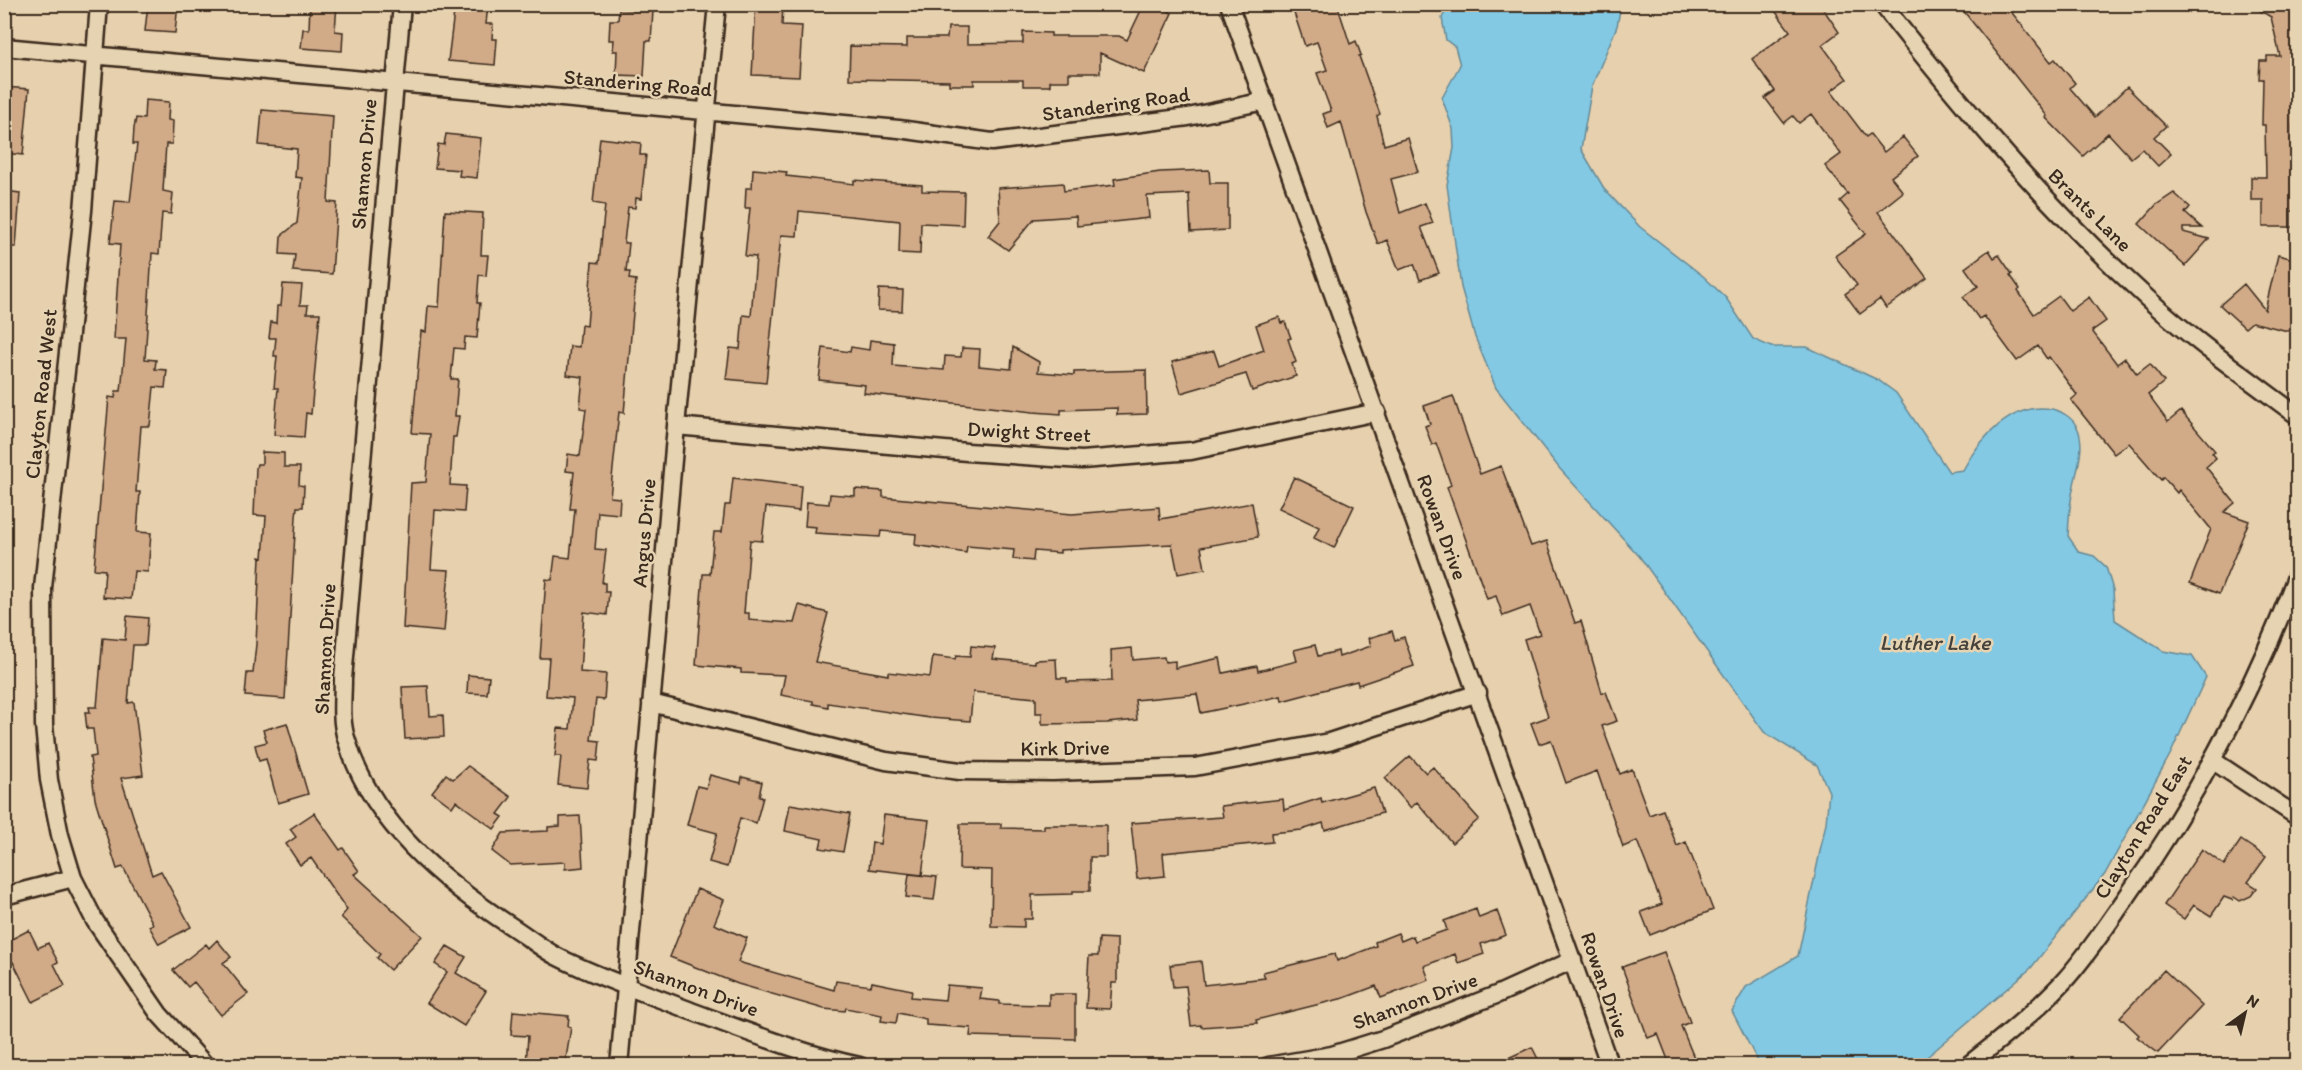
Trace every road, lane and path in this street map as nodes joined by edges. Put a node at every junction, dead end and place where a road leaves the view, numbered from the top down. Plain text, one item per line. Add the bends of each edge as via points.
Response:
1 (99, 4) edge
2 (402, 4) edge
3 (717, 4) edge
4 (1229, 4) edge
5 (1882, 4) edge
6 (4, 47) edge
7 (95, 54) junction
8 (394, 84) junction
9 (1265, 101) junction
10 (708, 112) junction
11 (1377, 412) junction
12 (2298, 416) edge
13 (676, 426) junction
14 (2298, 572) edge
15 (1478, 693) junction
16 (651, 703) junction
17 (2212, 760) junction
18 (2298, 817) edge
19 (73, 878) junction
20 (4, 896) edge
21 (1573, 960) junction
22 (625, 986) junction
23 (206, 1065) edge
24 (619, 1065) edge
25 (860, 1065) edge
26 (1268, 1065) edge
27 (1610, 1065) edge
28 (1967, 1065) edge

1 - 7 street, Clayton Road West
2 - 8 street, Shannon Drive
3 - 10 street, Angus Drive
4 - 9 street, Rowan Drive
5 - 12 street, Brants Lane via 1955,98 2050,205 2148,299
6 - 7 street, Standering Road
7 - 8 street, Standering Road
7 - 19 street, Clayton Road West via 83,211 43,588 44,725 49,780
8 - 10 street, Standering Road
8 - 22 street, Shannon Drive via 343,679 345,738 362,778 399,833 432,867 484,909 556,955
9 - 10 street, Standering Road via 1188,117 992,142 899,129
9 - 11 street, Rowan Drive
10 - 13 street, Angus Drive
11 - 13 street, Dwight Street via 1191,452 1082,459
11 - 15 street, Rowan Drive
13 - 16 street, Angus Drive
14 - 17 street, Clayton Road East
15 - 16 street, Kirk Drive via 1318,744 1195,767 1053,772 960,771 886,761
15 - 21 street, Rowan Drive
16 - 22 street, Angus Drive
17 - 18 street
17 - 28 street, Clayton Road East via 2152,861 2063,982
19 - 20 street
19 - 23 street, Clayton Road West via 94,921 159,1014
21 - 26 street, Shannon Drive via 1383,1039 1332,1055
21 - 27 street, Rowan Drive
22 - 24 street, Angus Drive
22 - 25 street, Shannon Drive via 830,1059

